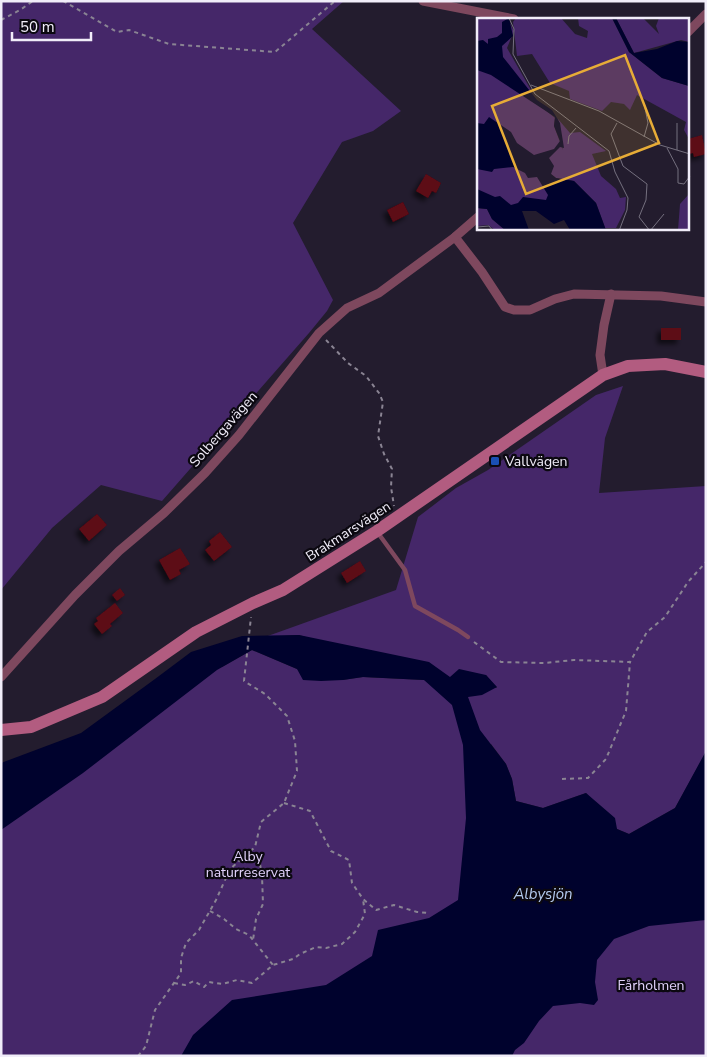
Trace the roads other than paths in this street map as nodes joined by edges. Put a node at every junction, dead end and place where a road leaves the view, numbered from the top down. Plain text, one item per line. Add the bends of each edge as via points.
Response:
1 (423, 1) edge
2 (706, 14) edge
3 (509, 18) edge
4 (690, 30) edge
5 (477, 218) edge
6 (455, 237) junction
7 (611, 294) junction
8 (706, 302) edge
9 (706, 372) edge
10 (603, 375) junction
11 (377, 531) junction
12 (468, 638) road end
13 (1, 677) edge
14 (1, 730) edge

1 - 3 street
2 - 4 street
5 - 6 street, Solbergavägen
6 - 7 street via 505,307 530,310 574,294
6 - 13 street, Solbergavägen via 379,292 347,308 319,332 239,435 205,472 75,595
7 - 8 street
7 - 10 street via 600,355
9 - 10 street, Brakmarsvägen via 665,364 628,366
10 - 11 street, Brakmarsvägen
11 - 12 lane via 405,570 415,606
11 - 14 street, Brakmarsvägen via 283,590 196,632 102,697 31,727

